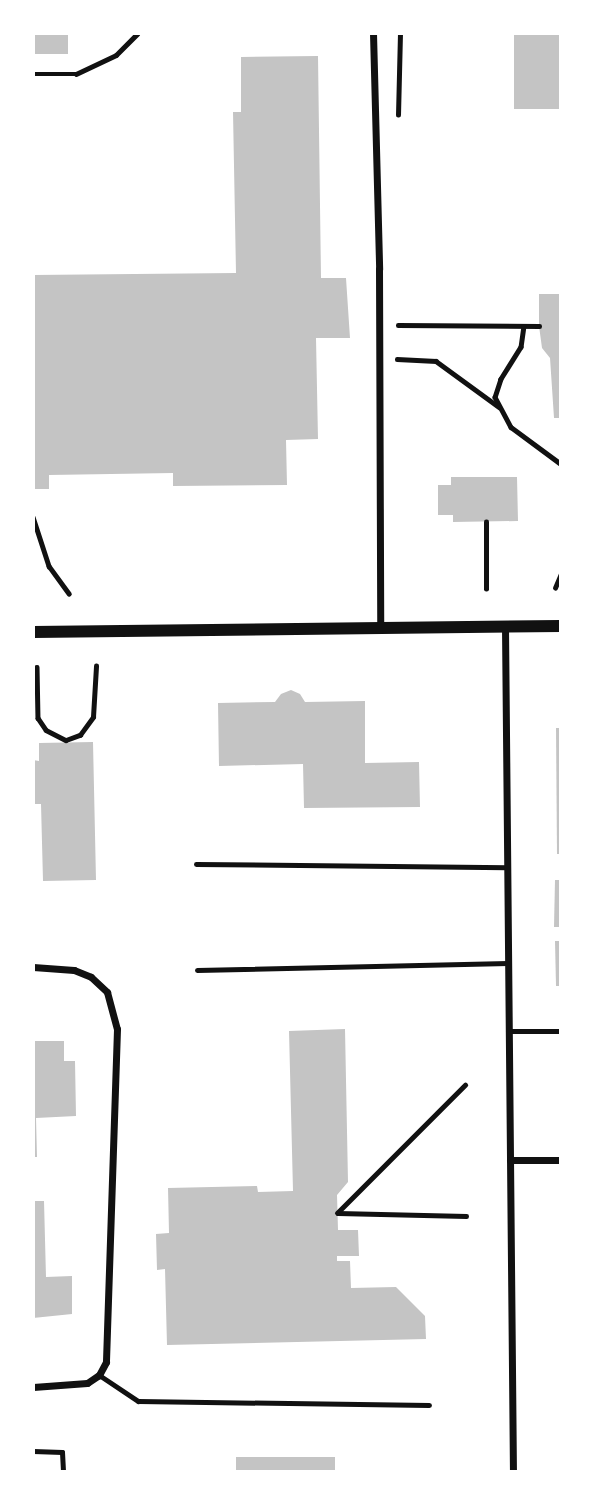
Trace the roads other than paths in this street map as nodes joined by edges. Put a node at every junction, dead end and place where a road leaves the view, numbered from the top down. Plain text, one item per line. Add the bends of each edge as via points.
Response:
1 (373, 33) edge
2 (561, 626) edge
3 (505, 627) junction
4 (380, 630) junction
5 (33, 632) edge
6 (196, 864) dead end
7 (507, 867) junction
8 (508, 963) junction
9 (33, 967) edge
10 (197, 970) dead end
11 (509, 1031) junction
12 (561, 1031) edge
13 (510, 1160) junction
14 (561, 1160) edge
15 (99, 1375) junction
16 (33, 1387) edge
17 (429, 1405) dead end
18 (33, 1451) edge
19 (63, 1472) edge
20 (513, 1472) edge

1 - 4 street
2 - 3 street
3 - 4 street
3 - 7 street
4 - 5 street
6 - 7 lane
7 - 8 street
8 - 10 lane
8 - 11 street
9 - 15 street via 74,970 91,977 107,992 117,1029 108,1347
11 - 12 lane
11 - 13 street
13 - 14 street
13 - 20 street
15 - 16 street via 72,1387
15 - 17 lane via 138,1401
18 - 19 lane via 62,1452

